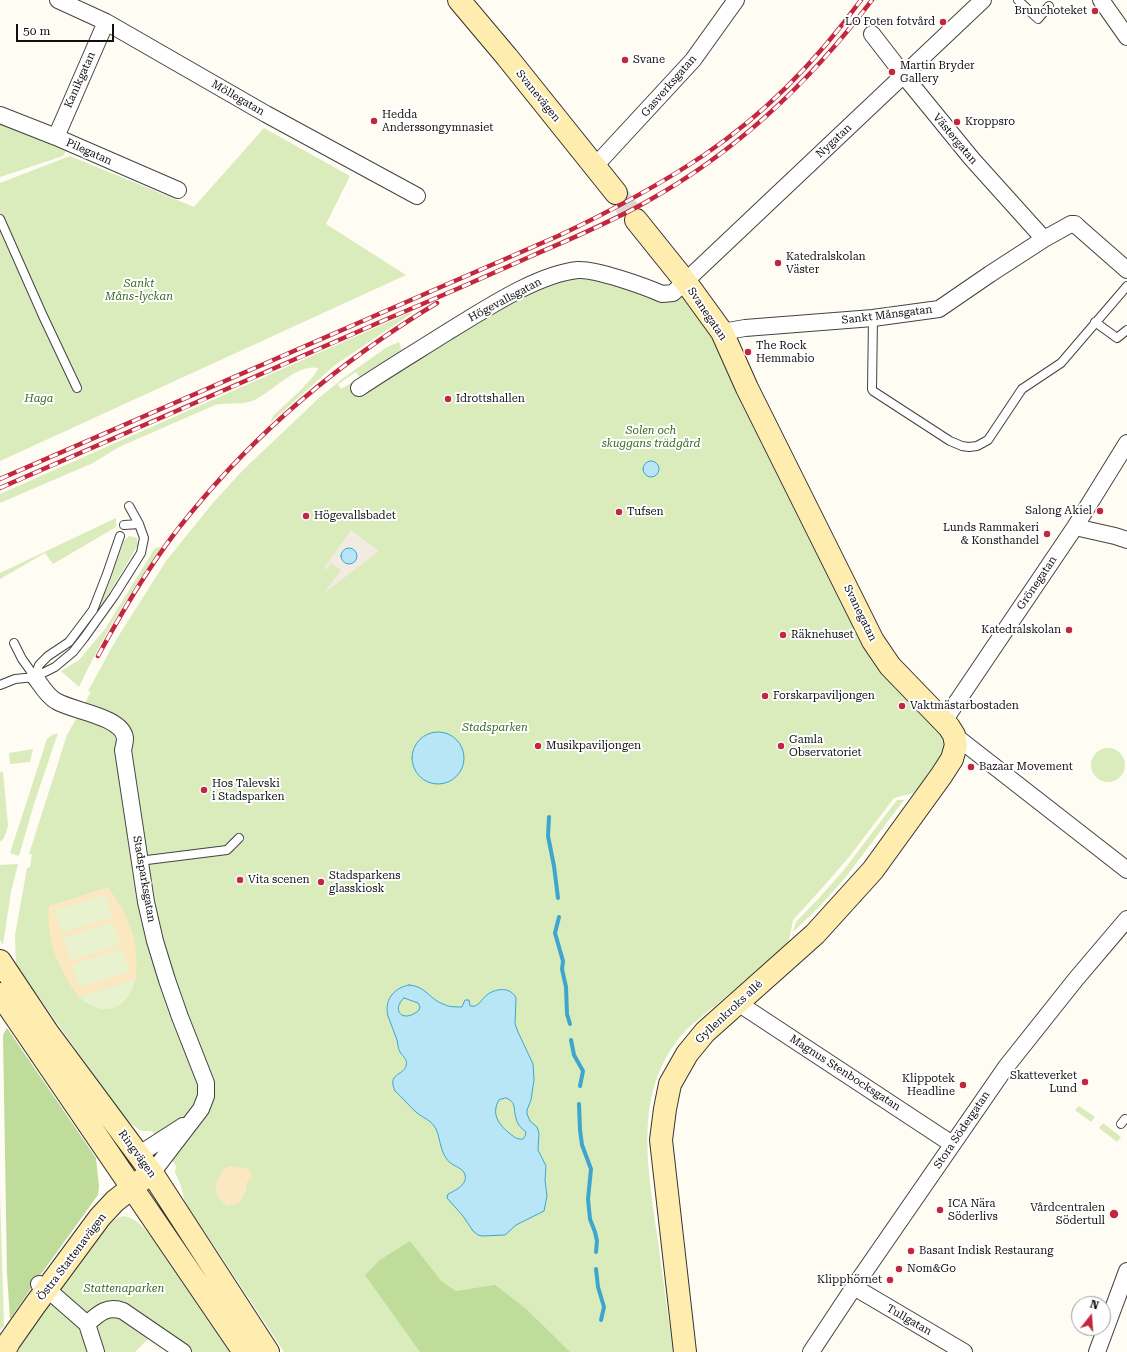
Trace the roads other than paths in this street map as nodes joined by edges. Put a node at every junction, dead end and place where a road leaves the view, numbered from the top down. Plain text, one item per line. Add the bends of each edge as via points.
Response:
1 (58, 0) edge
2 (459, 0) edge
3 (736, 0) edge
4 (983, 0) edge
5 (1018, 0) edge
6 (1102, 0) edge
7 (1049, 6) dead end
8 (106, 22) junction
9 (872, 34) dead end
10 (1127, 37) edge
11 (904, 76) junction
12 (0, 115) edge
13 (56, 137) junction
14 (595, 166) junction
15 (178, 190) dead end
16 (616, 193) tunnel mouth
17 (417, 196) dead end
18 (0, 219) edge
19 (636, 220) tunnel mouth
20 (1044, 239) junction
21 (1127, 270) edge
22 (685, 282) junction
23 (1127, 286) edge
24 (873, 318) junction
25 (1095, 322) junction
26 (1127, 330) edge
27 (722, 332) junction
28 (77, 388) dead end
29 (359, 388) dead end
30 (1127, 443) edge
31 (129, 506) dead end
32 (139, 524) junction
33 (124, 525) dead end
34 (1075, 527) junction
35 (120, 536) dead end
36 (1127, 540) edge
37 (14, 643) dead end
38 (35, 677) junction
39 (0, 685) edge
40 (949, 728) junction
41 (239, 838) dead end
42 (140, 861) junction
43 (1127, 870) edge
44 (1127, 919) edge
45 (0, 961) edge
46 (0, 994) edge
47 (738, 1003) junction
48 (191, 1122) junction
49 (952, 1144) junction
50 (138, 1155) junction
51 (152, 1173) junction
52 (126, 1180) junction
53 (1127, 1271) edge
54 (42, 1286) junction
55 (854, 1287) junction
56 (87, 1324) junction
57 (0, 1333) edge
58 (4, 1352) edge
59 (96, 1352) edge
60 (184, 1352) edge
61 (244, 1352) edge
62 (268, 1352) edge
63 (685, 1352) edge
64 (811, 1352) edge
65 (964, 1352) edge
66 (1097, 1352) edge

1 - 8 street, Möllegatan
2 - 14 street, Svanevägen
3 - 14 street, Gasverksgatan via 692,60
4 - 11 street, Nygatan
5 - 7 lane via 1038,19
6 - 10 street
8 - 13 street, Kanikgatan
8 - 17 street, Möllegatan via 266,114
9 - 11 street, Västergatan
11 - 20 street, Västergatan via 972,159
11 - 22 street, Nygatan
12 - 13 street, Pilegatan
13 - 15 street, Pilegatan
14 - 16 street, Svanevägen
18 - 28 lane
19 - 22 street
20 - 21 street, Sankt Månsgatan via 1074,224
20 - 24 street, Sankt Månsgatan via 939,309
22 - 27 street, Svanegatan
22 - 29 street, Högevallsgatan via 673,293 662,294 586,270 573,271 531,284 492,305
23 - 25 lane
24 - 25 lane via 873,391 950,441 969,447 978,446 988,440 1022,389 1061,362
24 - 27 street, Sankt Månsgatan
25 - 26 lane via 1118,338
27 - 40 street, Svanegatan via 747,388 873,641 890,666
30 - 34 street, Grönegatan
31 - 32 lane
32 - 33 lane
32 - 38 lane via 144,538 141,552 114,596 73,652 55,667
34 - 36 street
34 - 40 street, Grönegatan
35 - 38 lane via 93,610 69,642 48,656 40,665
37 - 38 lane
38 - 39 lane via 15,679
38 - 42 street, Stadsparksgatan via 54,700 113,722 120,728 125,737 123,750
40 - 43 street, Svanegatan
40 - 47 street, Gyllenkroks allé via 956,745 952,759 873,870 815,934
41 - 42 lane via 227,850
42 - 48 street, Stadsparksgatan via 146,902 167,980 206,1083 204,1103
44 - 49 street, Stora Södergatan via 1024,1042
45 - 50 street, Ringvägen via 48,1033
46 - 52 street, Ringvägen
47 - 49 street, Magnus Stenbocksgatan
47 - 63 street, Gyllenkroks allé via 705,1032 687,1054 670,1084 665,1109 661,1140
48 - 50 street, Stadsparksgatan
48 - 51 street, Stadsparksgatan
49 - 55 street, Stora Södergatan
50 - 51 street, Ringvägen
50 - 52 street, Östra Stattenavägen
51 - 52 street, Östra Stattenavägen
51 - 62 street, Ringvägen
52 - 54 street, Östra Stattenavägen via 78,1227
52 - 61 street, Ringvägen
53 - 66 street
54 - 56 street
54 - 57 street, Östra Stattenavägen
54 - 58 street, Östra Stattenavägen
55 - 64 street, Stora Södergatan
55 - 65 street, Tullgatan
56 - 59 street
56 - 60 street via 103,1311 117,1309

